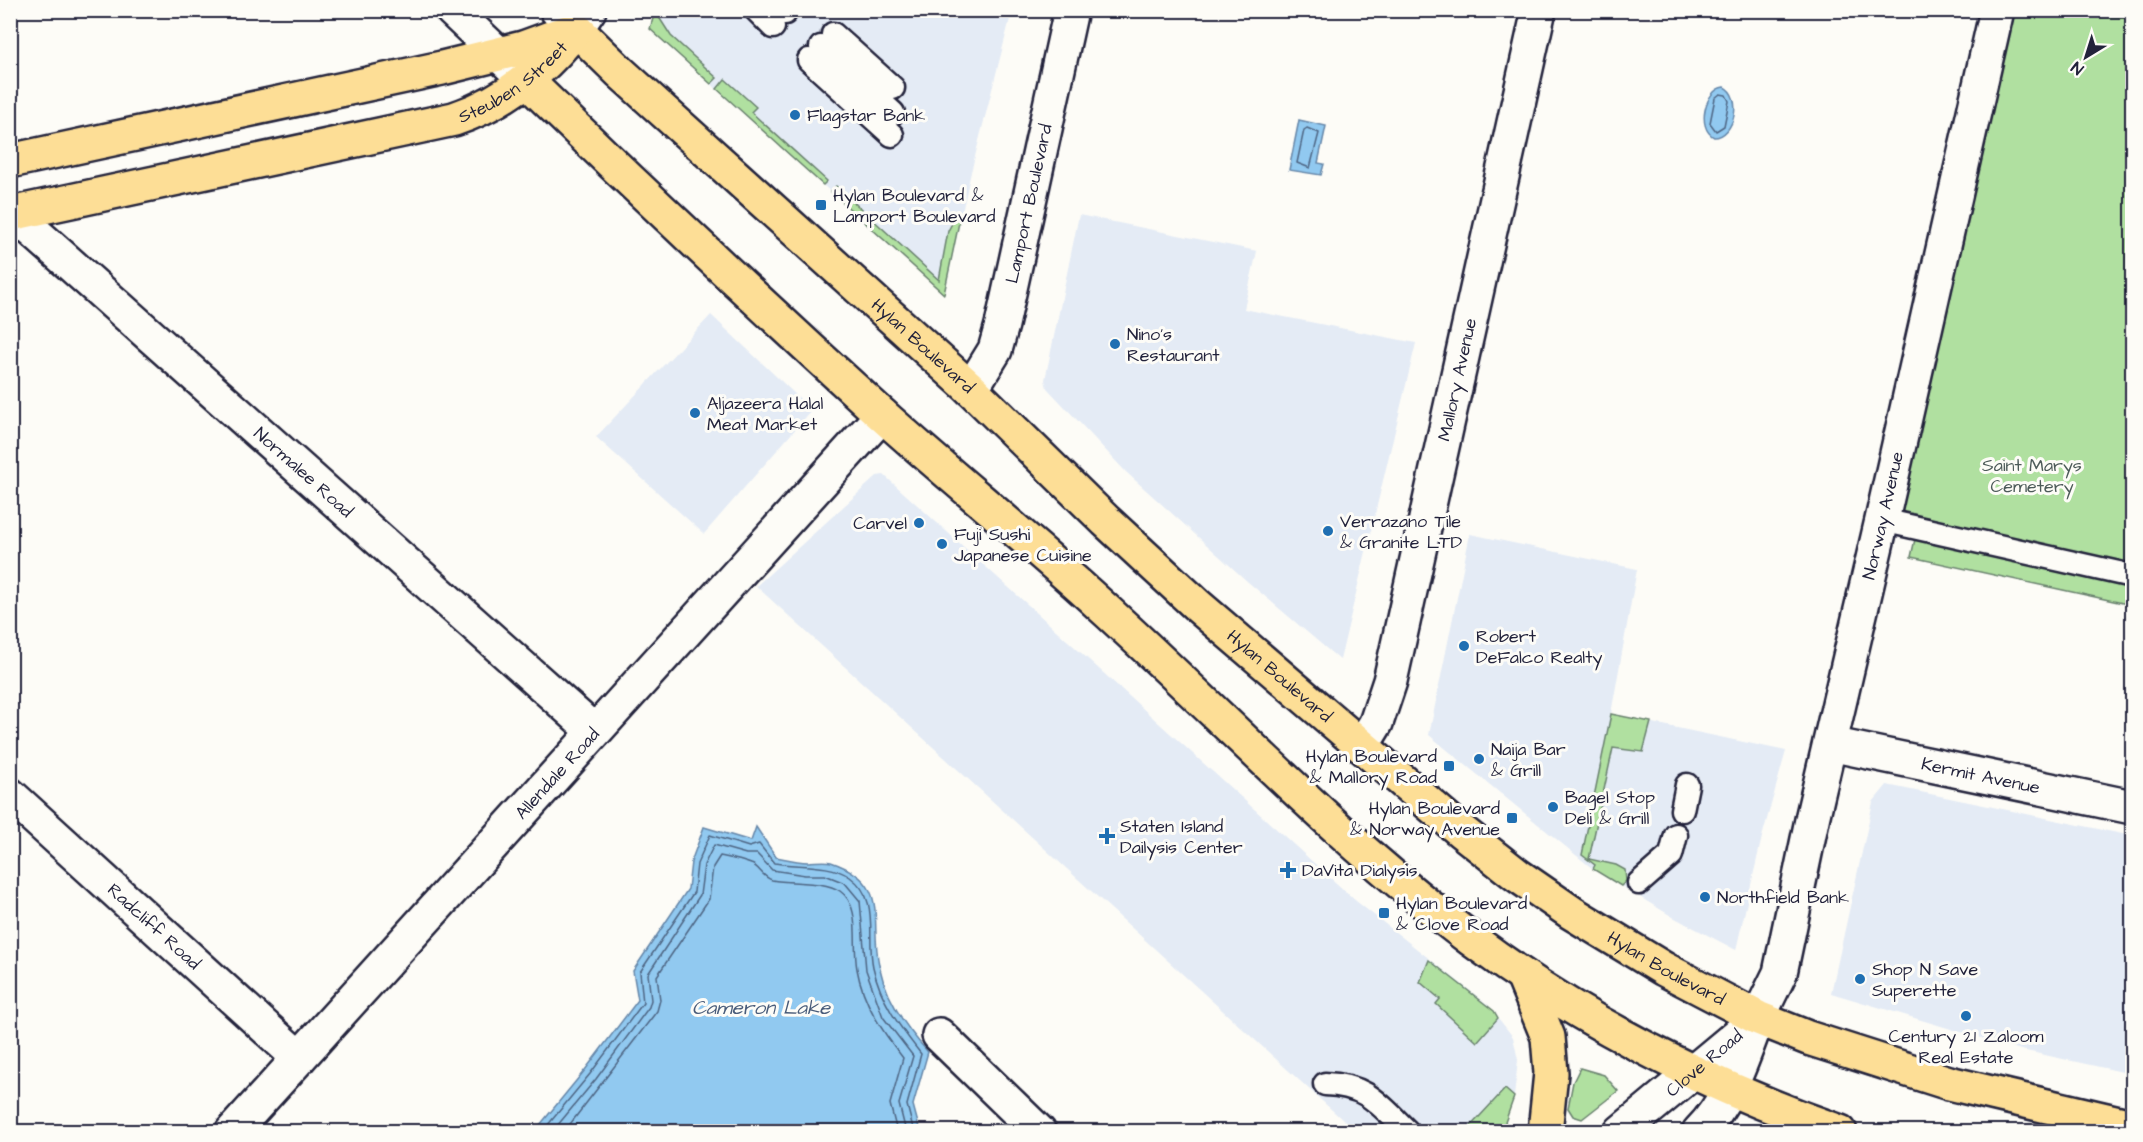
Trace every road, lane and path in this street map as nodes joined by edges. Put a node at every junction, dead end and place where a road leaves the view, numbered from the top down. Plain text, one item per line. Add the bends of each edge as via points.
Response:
1 (452, 10) edge
2 (756, 10) edge
3 (1071, 10) edge
4 (1539, 10) edge
5 (1997, 10) edge
6 (574, 17) edge
7 (780, 17) edge
8 (498, 54) junction
9 (526, 80) junction
10 (893, 88) dead end
11 (893, 124) dead end
12 (10, 161) edge
13 (12, 214) edge
14 (971, 389) junction
15 (882, 415) junction
16 (1882, 520) junction
17 (2133, 576) edge
18 (594, 731) junction
19 (1830, 744) junction
20 (1362, 746) junction
21 (1687, 785) dead end
22 (10, 795) edge
23 (2133, 807) edge
24 (1682, 810) dead end
25 (1676, 835) dead end
26 (1639, 883) dead end
27 (1523, 976) junction
28 (1758, 1018) junction
29 (939, 1035) dead end
30 (299, 1058) junction
31 (1694, 1071) junction
32 (1325, 1084) dead end
33 (1730, 1088) junction
34 (2133, 1126) edge
35 (232, 1131) edge
36 (1039, 1131) edge
37 (1408, 1131) edge
38 (1545, 1131) edge
39 (1621, 1131) edge
40 (1699, 1131) edge
41 (1840, 1131) edge

1 - 8 street
2 - 7 lane
3 - 14 street, Lamport Boulevard via 1002,325 995,350
4 - 20 street, Mallory Avenue via 1390,681 1376,723
5 - 16 street, Norway Avenue
6 - 8 main road, Steuben Street
6 - 9 main road, Steuben Street via 551,60
6 - 14 main road, Hylan Boulevard via 620,72
8 - 9 street
8 - 12 main road, Steuben Street
9 - 13 main road, Steuben Street via 497,100 454,119
9 - 15 main road
10 - 11 lane via 821,47
13 - 18 street, Normalee Road
14 - 20 main road, Hylan Boulevard via 1198,606
15 - 18 street, Allendale Road
15 - 27 main road via 1113,616 1338,827 1469,938
16 - 17 lane
16 - 19 street, Norway Avenue
18 - 30 street, Allendale Road
19 - 23 street, Kermit Avenue
19 - 28 street, Norway Avenue via 1780,973
20 - 28 main road, Hylan Boulevard via 1461,831 1572,913 1684,980
21 - 24 lane
22 - 30 street, Radcliff Road
25 - 26 lane via 1671,855
27 - 31 main road
27 - 38 main road via 1548,1037 1551,1073
28 - 31 street, Clove Road
28 - 33 street, Clove Road
28 - 34 main road, Hylan Boulevard via 1908,1071 2000,1097
29 - 36 street
30 - 35 street, Allendale Road
31 - 33 main road
31 - 39 street, Clove Road
32 - 37 lane via 1362,1090
33 - 40 street, Clove Road
33 - 41 main road

